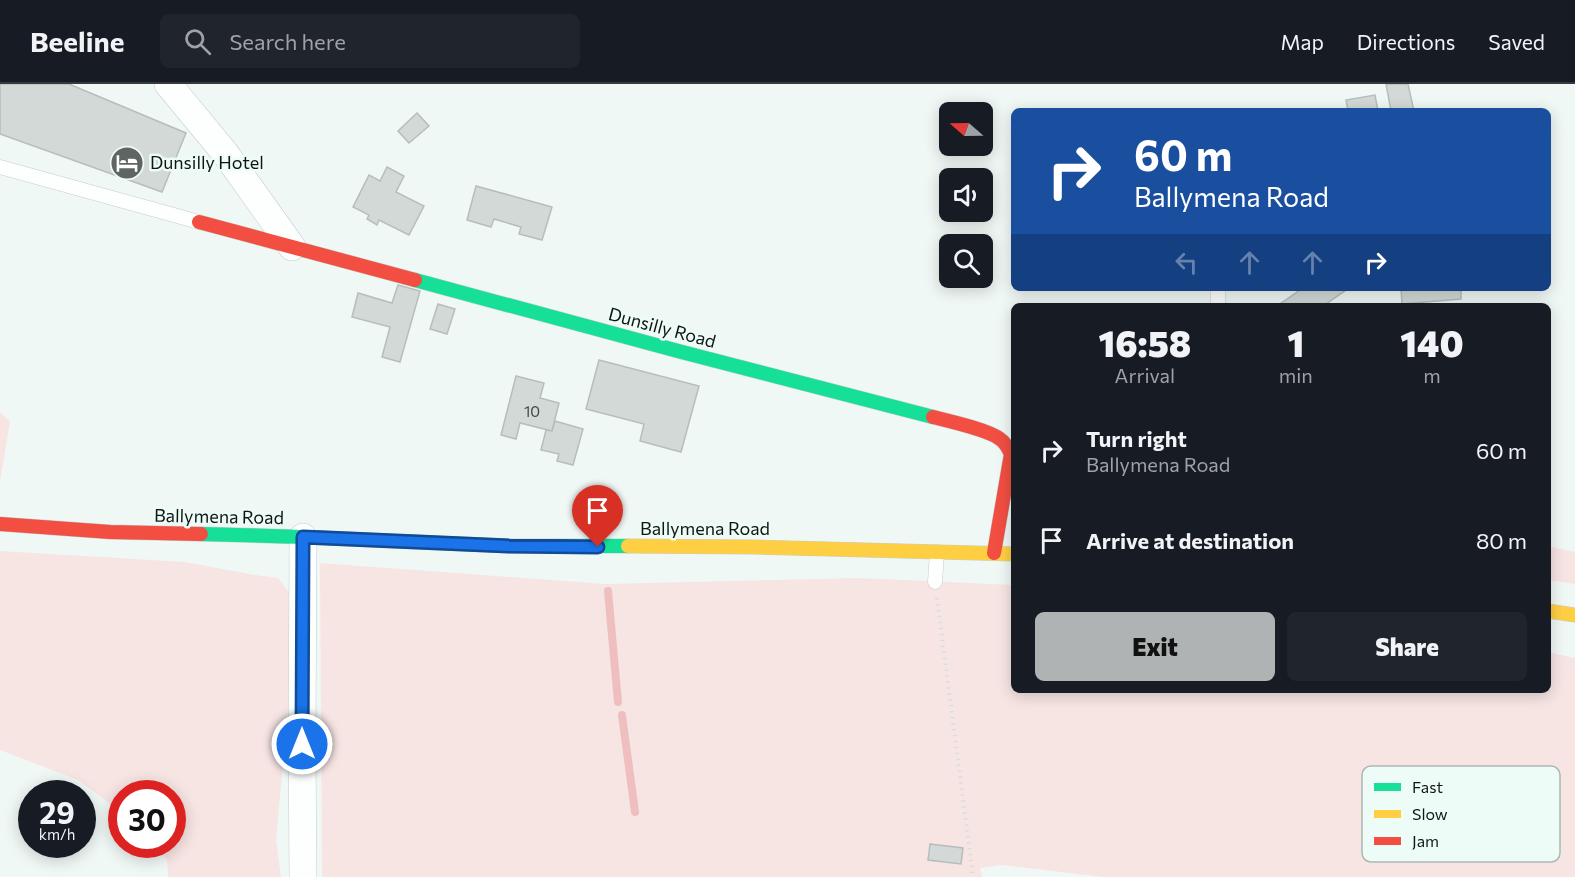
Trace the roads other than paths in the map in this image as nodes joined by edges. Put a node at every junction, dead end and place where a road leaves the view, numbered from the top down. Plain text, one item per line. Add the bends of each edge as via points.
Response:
1 (168, 84) edge
2 (0, 167) edge
3 (199, 222) joint
4 (292, 247) junction
5 (1011, 451) edge
6 (1011, 459) edge
7 (0, 524) edge
8 (303, 537) junction
9 (937, 552) junction
10 (994, 553) junction
11 (1011, 554) edge
12 (934, 582) road end
13 (1551, 611) edge
14 (1575, 615) edge
15 (303, 877) edge

1 - 4 street via 225,153
2 - 3 lane
3 - 4 main road, Dunsilly Road
4 - 5 main road, Dunsilly Road via 993,434
6 - 10 main road, Dunsilly Road
7 - 8 main road, Ballymena Road via 110,532
8 - 9 main road, Ballymena Road via 509,546
8 - 15 street
9 - 10 main road, Ballymena Road
9 - 12 lane
10 - 11 main road, Ballymena Road
13 - 14 main road

